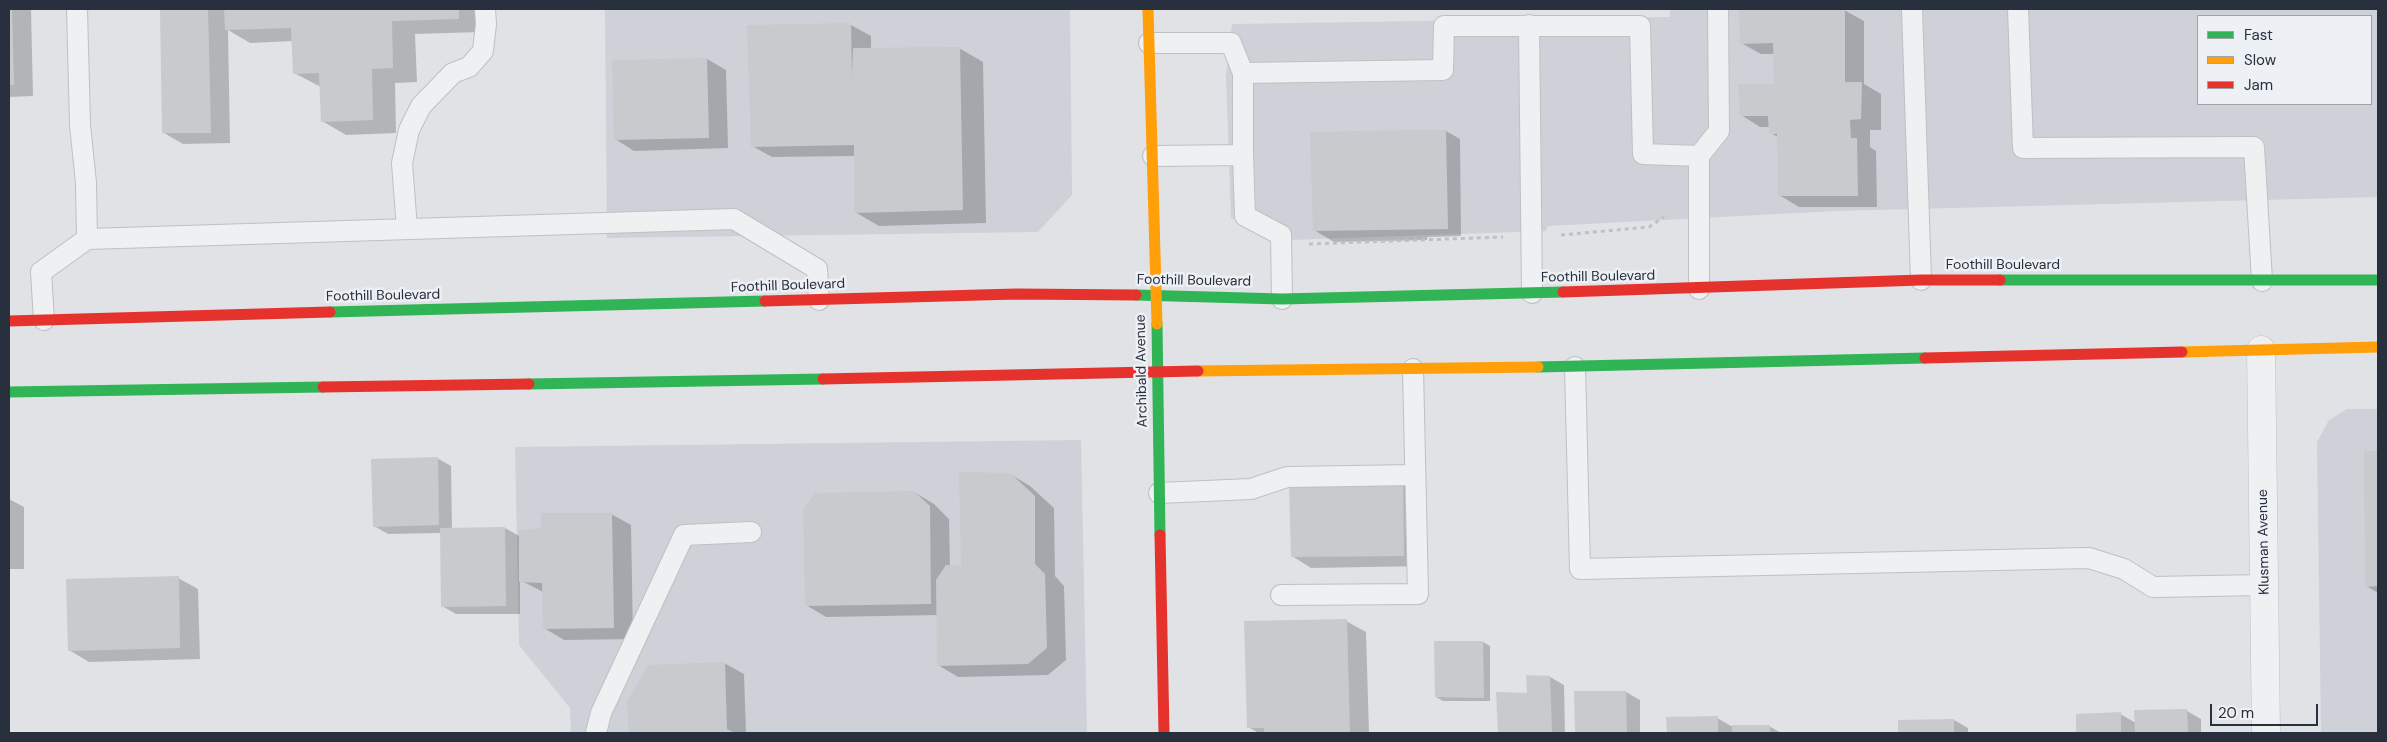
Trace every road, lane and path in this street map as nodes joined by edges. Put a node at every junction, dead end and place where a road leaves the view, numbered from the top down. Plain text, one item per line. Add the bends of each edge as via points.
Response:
1 (77, 9) edge
2 (485, 9) edge
3 (1148, 9) edge
4 (1718, 9) edge
5 (1912, 9) edge
6 (2018, 9) edge
7 (1530, 25) junction
8 (1149, 43) junction
9 (1243, 73) junction
10 (1243, 155) junction
11 (1153, 156) junction
12 (1699, 156) junction
13 (1664, 217) dead end
14 (407, 229) junction
15 (1506, 236) dead end
16 (1554, 236) dead end
17 (87, 239) junction
18 (1282, 245) junction
19 (1922, 280) junction
20 (2378, 280) edge
21 (2262, 281) junction
22 (1699, 289) junction
23 (1532, 293) junction
24 (1156, 295) junction
25 (1282, 299) junction
26 (819, 300) junction
27 (44, 320) junction
28 (9, 321) edge
29 (2378, 347) edge
30 (2262, 350) junction
31 (1575, 367) junction
32 (1413, 369) junction
33 (1158, 372) junction
34 (9, 392) edge
35 (1415, 475) junction
36 (1159, 493) junction
37 (751, 532) dead end
38 (2264, 585) junction
39 (1281, 595) dead end
40 (596, 733) edge
41 (1164, 733) edge
42 (2266, 733) edge

1 - 17 lane
2 - 14 lane via 483,51 469,66 453,73 420,106 409,130 402,163
3 - 8 main road, Archibald Avenue
4 - 12 lane via 1719,131
5 - 19 lane
6 - 21 lane via 2023,148 2254,147
7 - 9 lane via 1444,26 1443,70
7 - 12 lane via 1640,26 1643,154
7 - 23 lane
8 - 9 lane via 1231,43
8 - 11 main road, Archibald Avenue
9 - 10 lane
10 - 11 lane
10 - 18 lane via 1245,216 1281,235
11 - 24 main road, Archibald Avenue
12 - 22 lane
13 - 16 path via 1649,227
14 - 17 lane
14 - 26 lane via 734,219 817,269
15 - 18 path
17 - 27 lane via 41,272
18 - 25 lane
19 - 21 main road, Foothill Boulevard
19 - 22 main road, Foothill Boulevard
20 - 21 main road, Foothill Boulevard
22 - 23 main road, Foothill Boulevard
23 - 25 main road, Foothill Boulevard
24 - 25 main road, Foothill Boulevard
24 - 26 main road, Foothill Boulevard via 1016,294
24 - 33 main road, Archibald Avenue
26 - 27 main road, Foothill Boulevard
27 - 28 main road, Foothill Boulevard
29 - 30 main road
30 - 31 main road
30 - 38 street, Klusman Avenue
31 - 32 main road
31 - 38 lane via 1580,569 2090,558 2124,569 2153,587
32 - 33 main road
32 - 35 lane
33 - 34 main road
33 - 36 main road, Archibald Avenue
35 - 36 lane via 1287,477 1251,489
35 - 39 lane via 1418,594
36 - 41 main road, Archibald Avenue
37 - 40 lane via 684,535 601,712
38 - 42 street, Klusman Avenue

